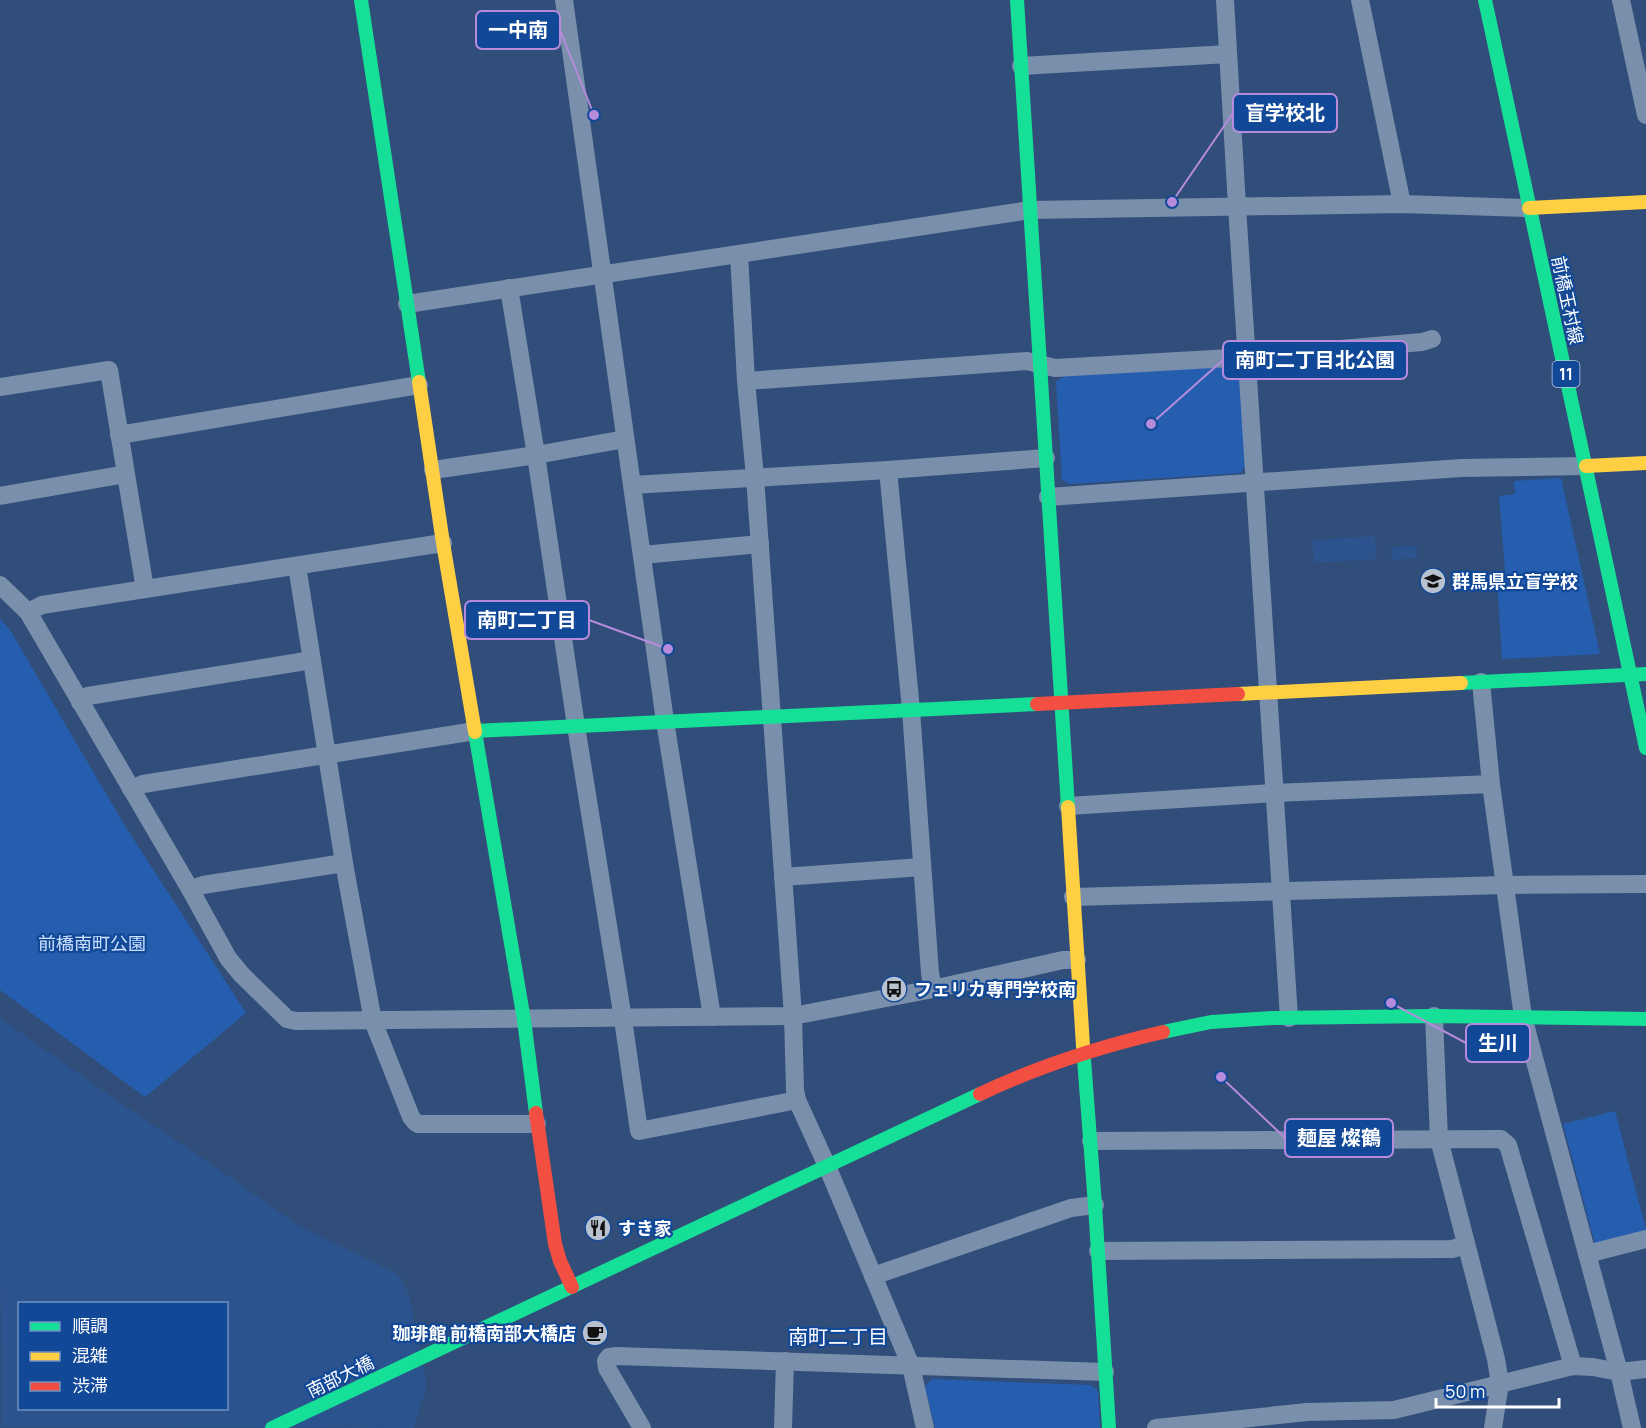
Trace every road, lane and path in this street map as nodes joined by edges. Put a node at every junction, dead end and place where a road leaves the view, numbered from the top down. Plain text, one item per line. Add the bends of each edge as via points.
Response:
1 (361, 0) edge
2 (564, 0) edge
3 (1017, 0) edge
4 (1225, 0) edge
5 (1360, 0) edge
6 (1485, 0) edge
7 (1621, 0) edge
8 (1228, 54) junction
9 (1021, 66) junction
10 (1646, 115) edge
11 (1646, 202) edge
12 (1402, 204) junction
13 (1237, 206) junction
14 (1529, 208) junction
15 (1030, 210) junction
16 (739, 254) junction
17 (602, 274) junction
18 (509, 288) junction
19 (407, 304) junction
20 (1432, 339) dead end
21 (1248, 357) junction
22 (1040, 365) junction
23 (746, 381) junction
24 (419, 385) junction
25 (0, 387) edge
26 (119, 435) junction
27 (625, 439) junction
28 (536, 455) junction
29 (1046, 458) junction
30 (1646, 463) edge
31 (1586, 466) junction
32 (433, 470) junction
33 (888, 470) junction
34 (126, 474) junction
35 (755, 477) junction
36 (1255, 482) junction
37 (632, 485) junction
38 (0, 496) edge
39 (1048, 497) junction
40 (443, 543) junction
41 (760, 544) junction
42 (642, 555) junction
43 (297, 566) junction
44 (0, 585) edge
45 (145, 589) junction
46 (28, 612) junction
47 (312, 660) junction
48 (1646, 674) edge
49 (1631, 675) junction
50 (1481, 682) junction
51 (1268, 693) junction
52 (80, 702) junction
53 (1061, 703) junction
54 (911, 710) junction
55 (772, 717) junction
56 (665, 721) junction
57 (576, 726) junction
58 (475, 731) junction
59 (1646, 748) edge
60 (326, 754) junction
61 (1491, 783) junction
62 (131, 789) junction
63 (1274, 793) junction
64 (1068, 806) junction
65 (344, 862) junction
66 (922, 867) junction
67 (783, 877) junction
68 (1646, 884) edge
69 (1505, 885) junction
70 (190, 890) junction
71 (1281, 891) junction
72 (1074, 897) junction
73 (1077, 960) junction
74 (933, 989) junction
75 (793, 1016) junction
76 (1434, 1016) junction
77 (711, 1017) junction
78 (1523, 1017) junction
79 (1289, 1018) junction
80 (623, 1019) junction
81 (1646, 1019) edge
82 (524, 1020) junction
83 (373, 1021) junction
84 (1083, 1054) junction
85 (797, 1100) junction
86 (537, 1124) junction
87 (1439, 1139) junction
88 (1091, 1141) junction
89 (827, 1166) junction
90 (1095, 1205) junction
91 (1646, 1239) edge
92 (1466, 1245) junction
93 (1098, 1251) junction
94 (1587, 1254) junction
95 (873, 1276) junction
96 (572, 1287) junction
97 (785, 1361) junction
98 (911, 1366) junction
99 (1573, 1366) junction
100 (1646, 1369) edge
101 (1105, 1372) junction
102 (1619, 1372) junction
103 (1500, 1383) junction
104 (272, 1428) edge
105 (642, 1428) edge
106 (783, 1428) edge
107 (925, 1428) edge
108 (1109, 1428) edge
109 (1155, 1428) edge
110 (1493, 1428) edge
111 (1632, 1428) edge

1 - 19 street
2 - 17 street
3 - 9 street
4 - 8 street
5 - 12 street
6 - 14 street, 前橋玉村線 / 11
7 - 10 street
8 - 9 street
8 - 13 street
9 - 15 street
11 - 14 street
12 - 13 street
12 - 14 street
13 - 15 street
13 - 21 street
14 - 31 street, 前橋玉村線 / 11
15 - 16 street
15 - 22 street
16 - 17 street
16 - 23 street
17 - 18 street
17 - 27 street
18 - 19 street
18 - 28 street
19 - 24 street
20 - 21 street
21 - 22 street via 1055,368
21 - 36 street
22 - 23 street via 1027,361
22 - 29 street
23 - 35 street
24 - 26 street
24 - 32 street
25 - 26 street via 109,370
26 - 34 street
27 - 28 street
27 - 37 street
28 - 32 street
28 - 57 street
29 - 33 street
29 - 39 street
30 - 31 street
31 - 36 street via 1461,468
31 - 49 street, 前橋玉村線 / 11
32 - 40 street
33 - 35 street
33 - 54 street
34 - 38 street
34 - 45 street
35 - 37 street
35 - 41 street
36 - 39 street
36 - 51 street
37 - 42 street
39 - 53 street
40 - 43 street
40 - 58 street
41 - 42 street
41 - 55 street
42 - 56 street
43 - 45 street
43 - 47 street
44 - 46 street
45 - 46 street via 42,605
46 - 52 street
47 - 52 street via 88,696
47 - 60 street
48 - 49 street
49 - 50 street
49 - 59 street, 前橋玉村線 / 11
50 - 51 street
50 - 61 street
51 - 53 street
51 - 63 street
52 - 62 street
53 - 54 street
53 - 64 street
54 - 55 street
54 - 66 street
55 - 56 street
55 - 67 street
56 - 57 street
56 - 77 street
57 - 58 street
57 - 80 street
58 - 60 street
58 - 82 street
60 - 62 street
60 - 65 street
61 - 63 street
61 - 69 street
62 - 70 street
63 - 64 street
63 - 71 street
64 - 72 street
65 - 70 street
65 - 83 street
66 - 67 street
66 - 74 street
67 - 75 street
68 - 69 street
69 - 71 street
69 - 78 street
70 - 83 street via 228,958 287,1019
71 - 72 street
71 - 79 street
72 - 73 street
73 - 74 street
73 - 84 street
74 - 75 street
75 - 77 street
75 - 85 street
76 - 78 street, 南部大橋
76 - 79 street, 南部大橋
76 - 87 street
77 - 80 street
78 - 81 street, 南部大橋
78 - 94 street
79 - 84 street, 南部大橋 via 1229,1020 1188,1027
80 - 82 street
80 - 85 street via 639,1131
82 - 83 street
82 - 86 street
83 - 86 street via 414,1122
84 - 88 street
84 - 89 street, 南部大橋 via 988,1090
85 - 89 street
86 - 96 street via 555,1244
87 - 88 street
87 - 92 street
87 - 99 street via 1501,1139 1508,1144
88 - 90 street
89 - 95 street
89 - 96 street, 南部大橋
90 - 93 street
90 - 95 street via 1071,1208
91 - 94 street
92 - 93 street via 1452,1249
92 - 103 street
93 - 101 street
94 - 102 street
95 - 98 street
96 - 104 street, 南部大橋
97 - 98 street
97 - 105 street via 609,1357 607,1368
97 - 106 street
98 - 101 street
98 - 107 street
99 - 102 street
99 - 103 street
100 - 102 street
101 - 108 street
102 - 111 street
103 - 109 street via 1394,1410 1308,1412
103 - 110 street

